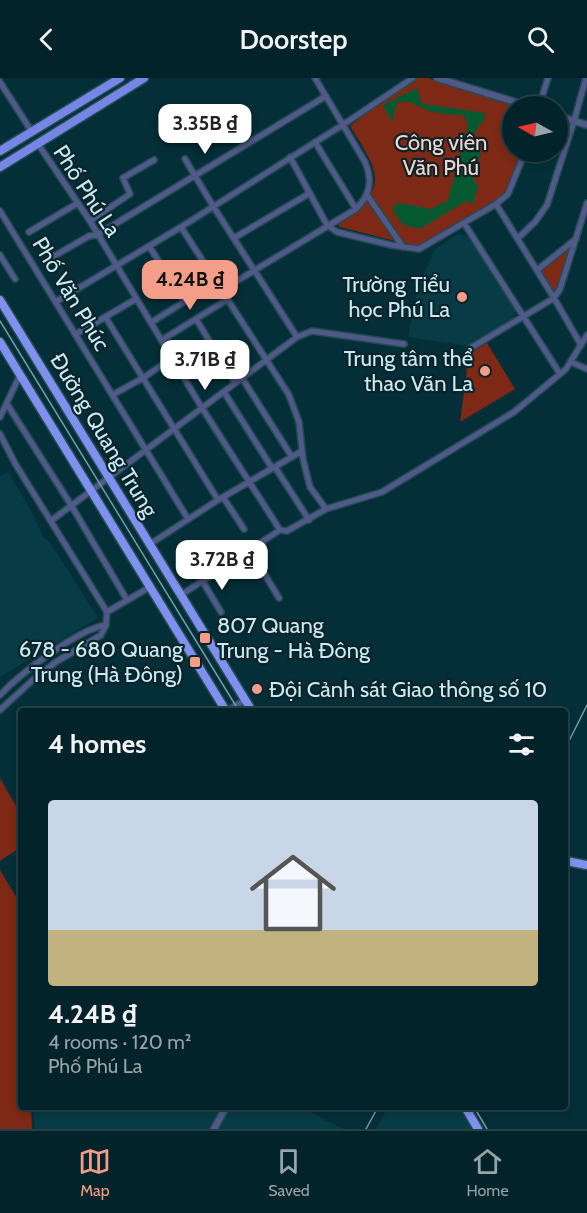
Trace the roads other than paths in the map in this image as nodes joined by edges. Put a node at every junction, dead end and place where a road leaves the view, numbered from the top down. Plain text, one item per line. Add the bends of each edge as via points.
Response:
1 (120, 78) edge
2 (144, 78) edge
3 (315, 78) edge
4 (413, 78) edge
5 (437, 78) edge
6 (548, 78) edge
7 (586, 78) edge
8 (0, 82) edge
9 (326, 96) junction
10 (542, 96) edge
11 (502, 98) edge
12 (568, 119) edge
13 (574, 121) junction
14 (344, 124) junction
15 (587, 125) edge
16 (32, 132) junction
17 (315, 142) junction
18 (38, 144) junction
19 (0, 151) edge
20 (290, 157) junction
21 (185, 159) dead end
22 (154, 160) dead end
23 (521, 162) edge
24 (0, 167) edge
25 (196, 175) junction
26 (310, 193) junction
27 (367, 195) junction
28 (78, 202) junction
29 (587, 202) edge
30 (496, 204) junction
31 (213, 206) junction
32 (356, 209) junction
33 (0, 210) edge
34 (90, 220) junction
35 (464, 223) junction
36 (327, 225) junction
37 (181, 227) junction
38 (29, 232) dead end
39 (97, 236) junction
40 (234, 238) junction
41 (518, 238) junction
42 (576, 239) junction
43 (149, 246) junction
44 (403, 247) junction
45 (0, 255) edge
46 (48, 259) dead end
47 (115, 265) junction
48 (255, 270) junction
49 (537, 270) junction
50 (15, 279) dead end
51 (217, 281) junction
52 (222, 290) junction
53 (554, 298) junction
54 (136, 299) junction
55 (228, 299) junction
56 (0, 300) edge
57 (57, 301) junction
58 (184, 301) junction
59 (524, 316) junction
60 (106, 318) junction
61 (196, 319) junction
62 (152, 322) junction
63 (76, 334) junction
64 (587, 335) edge
65 (297, 337) junction
66 (162, 340) junction
67 (0, 342) edge
68 (404, 344) dead end
69 (581, 345) junction
70 (469, 350) dead end
71 (172, 358) junction
72 (266, 360) junction
73 (571, 362) junction
74 (587, 369) edge
75 (560, 374) junction
76 (20, 375) junction
77 (143, 378) junction
78 (242, 378) junction
79 (235, 383) junction
80 (224, 392) junction
81 (114, 394) junction
82 (7, 405) junction
83 (202, 408) junction
84 (0, 417) edge
85 (174, 429) junction
86 (0, 434) edge
87 (145, 449) junction
88 (302, 451) junction
89 (292, 457) junction
90 (274, 467) junction
91 (109, 478) junction
92 (249, 482) junction
93 (92, 492) junction
94 (221, 499) junction
95 (71, 505) junction
96 (327, 509) junction
97 (188, 519) junction
98 (52, 520) junction
99 (309, 520) junction
100 (244, 529) dead end
101 (280, 530) junction
102 (150, 544) junction
103 (250, 550) junction
104 (203, 582) junction
105 (150, 587) junction
106 (181, 595) junction
107 (279, 598) dead end
108 (128, 600) junction
109 (107, 612) junction
110 (221, 612) dead end
111 (106, 625) junction
112 (0, 695) edge
113 (245, 700) junction
114 (224, 708) edge
115 (231, 708) edge
116 (250, 708) edge
117 (0, 710) edge
118 (568, 861) edge
119 (587, 865) edge
120 (224, 1110) edge
121 (467, 1110) edge
122 (214, 1129) edge
123 (478, 1129) edge

1 - 16 main road
2 - 18 main road
3 - 9 street
4 - 14 street
5 - 11 street
6 - 10 street
7 - 13 street
8 - 16 street
9 - 14 street
9 - 25 street
12 - 13 street
13 - 15 street
13 - 41 street via 547,205
14 - 17 street
14 - 27 street via 369,172
16 - 19 main road
17 - 20 street
17 - 32 street
18 - 24 main road
18 - 28 street, Phố Phú La
20 - 26 street
20 - 31 street
21 - 25 street
22 - 34 street via 123,178 130,194
23 - 30 street via 508,194
25 - 31 street
25 - 39 street
26 - 36 street
26 - 40 street
27 - 32 street
27 - 44 street
28 - 34 street, Phố Phú La
28 - 38 street
29 - 42 street
30 - 35 street
30 - 41 street
31 - 37 street
31 - 40 street
32 - 36 street
33 - 57 street, Phố Văn Phúc
34 - 39 street, Phố Phú La
35 - 44 street via 419,249
35 - 59 street
36 - 44 street via 337,232
36 - 48 street
37 - 43 street
37 - 51 street
39 - 46 street via 89,236
39 - 47 street, Phố Phú La
40 - 48 street
41 - 49 street
42 - 49 street
42 - 53 street
43 - 47 street
43 - 58 street
45 - 50 street
47 - 54 street, Phố Phú La
47 - 57 street
48 - 52 street
48 - 65 street
49 - 53 street
51 - 52 street
51 - 58 street
52 - 55 street
53 - 59 street
53 - 69 street
54 - 60 street
54 - 62 street, Phố Phú La
55 - 61 street
55 - 72 street
56 - 91 highway, Đường Quang Trung
57 - 63 street, Phố Văn Phúc
58 - 62 street
59 - 70 street
59 - 75 street
60 - 63 street
60 - 77 street
61 - 66 street
61 - 79 street
62 - 66 street, Phố Phú La
63 - 81 street, Phố Văn Phúc
64 - 69 street
65 - 68 street via 312,332
65 - 72 street
66 - 71 street, Phố Phú La
67 - 76 highway, Đường Quang Trung
69 - 73 street
71 - 77 street
71 - 83 street, Phố Phú La
72 - 78 street
72 - 88 street via 289,395 299,422
73 - 74 street
73 - 75 street
75 - 96 street via 514,412 382,492
76 - 82 street
76 - 93 highway, Đường Quang Trung
77 - 81 street
77 - 85 street
78 - 79 street
78 - 89 street
79 - 80 street
80 - 83 street
80 - 90 street
81 - 87 street, Phố Văn Phúc
82 - 84 street
82 - 95 street
83 - 85 street
83 - 92 street, Phố Phú La
85 - 87 street
85 - 94 street
86 - 98 street
87 - 91 street
87 - 97 street, Phố Văn Phúc
88 - 89 street
88 - 96 street via 310,487
89 - 90 street
90 - 92 street
90 - 99 street
91 - 93 street
91 - 102 highway, Đường Quang Trung
92 - 94 street
92 - 101 street, Phố Phú La
93 - 95 street
93 - 105 highway, Đường Quang Trung
94 - 97 street
94 - 100 street
95 - 98 street
95 - 108 street
96 - 99 street
97 - 102 street
98 - 109 street
99 - 101 street via 287,531
101 - 103 street
102 - 106 highway, Đường Quang Trung
103 - 104 street
103 - 107 street
104 - 106 street
104 - 110 street
105 - 108 street
105 - 114 highway, Đường Quang Trung
106 - 113 highway, Đường Quang Trung
108 - 109 street
109 - 111 street
111 - 112 street via 96,626 50,654 16,678
111 - 117 street via 101,634 34,679
113 - 115 street
113 - 116 highway, Đường Quang Trung
118 - 119 highway
120 - 122 street
121 - 123 highway

